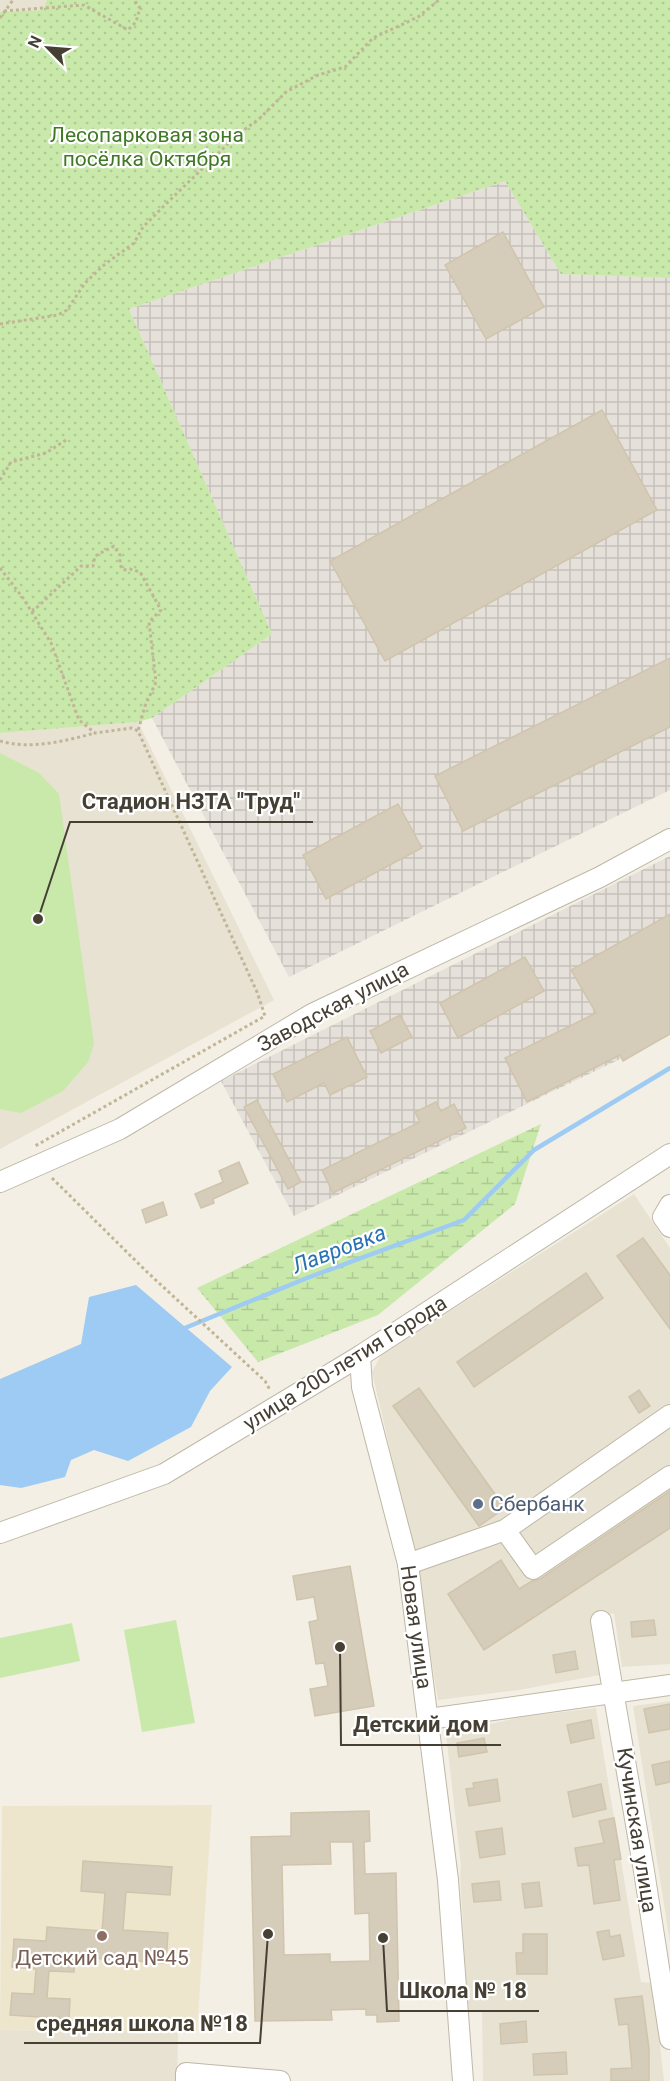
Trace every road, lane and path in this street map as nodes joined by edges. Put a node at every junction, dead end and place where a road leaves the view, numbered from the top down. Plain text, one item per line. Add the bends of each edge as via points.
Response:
1 (13, 0) edge
2 (134, 0) edge
3 (439, 0) edge
4 (4, 11) junction
5 (0, 18) edge
6 (0, 324) edge
7 (66, 440) dead end
8 (0, 480) edge
9 (0, 568) edge
10 (32, 612) junction
11 (138, 731) junction
12 (95, 733) junction
13 (0, 741) edge
14 (670, 839) edge
15 (670, 1154) edge
16 (39, 1165) junction
17 (0, 1182) edge
18 (670, 1205) edge
19 (670, 1227) edge
20 (360, 1356) junction
21 (279, 1405) junction
22 (670, 1415) edge
23 (670, 1476) edge
24 (505, 1530) junction
25 (0, 1533) edge
26 (408, 1564) junction
27 (601, 1622) dead end
28 (670, 1684) edge
29 (614, 1693) junction
30 (429, 1719) junction
31 (670, 2039) edge
32 (186, 2081) edge
33 (280, 2081) edge
34 (463, 2081) edge

1 - 4 path
2 - 4 path via 140,8 136,22 128,30 84,5
3 - 6 path via 418,17 373,38 345,67 318,75 286,92 168,202 143,227 134,243 85,283 67,310 58,315
4 - 5 path
7 - 8 path via 46,453 11,462
9 - 10 path
10 - 11 path via 81,566 93,566 95,556 114,546 123,570 140,572 160,610 149,622 156,682
10 - 12 path via 51,643 79,720
11 - 12 path via 132,728
11 - 16 path via 265,1016 27,1151
12 - 13 path via 62,742 14,745
14 - 16 street, Заводская улица via 600,877 312,1014 120,1129
15 - 20 street, улица 200-летия Города
16 - 17 street, Заводская улица
16 - 21 path via 265,1381
18 - 19 street via 663,1217
20 - 21 street, улица 200-летия Города
20 - 26 street, Новая улица via 362,1387
21 - 25 street, улица 200-летия Города via 164,1474
22 - 24 street
23 - 24 street via 533,1569
24 - 26 street
26 - 30 street, Новая улица
27 - 29 street, Кучинская улица
28 - 29 street
29 - 30 street
29 - 31 street, Кучинская улица
30 - 34 street, Новая улица via 448,1880
32 - 33 street via 186,2073

